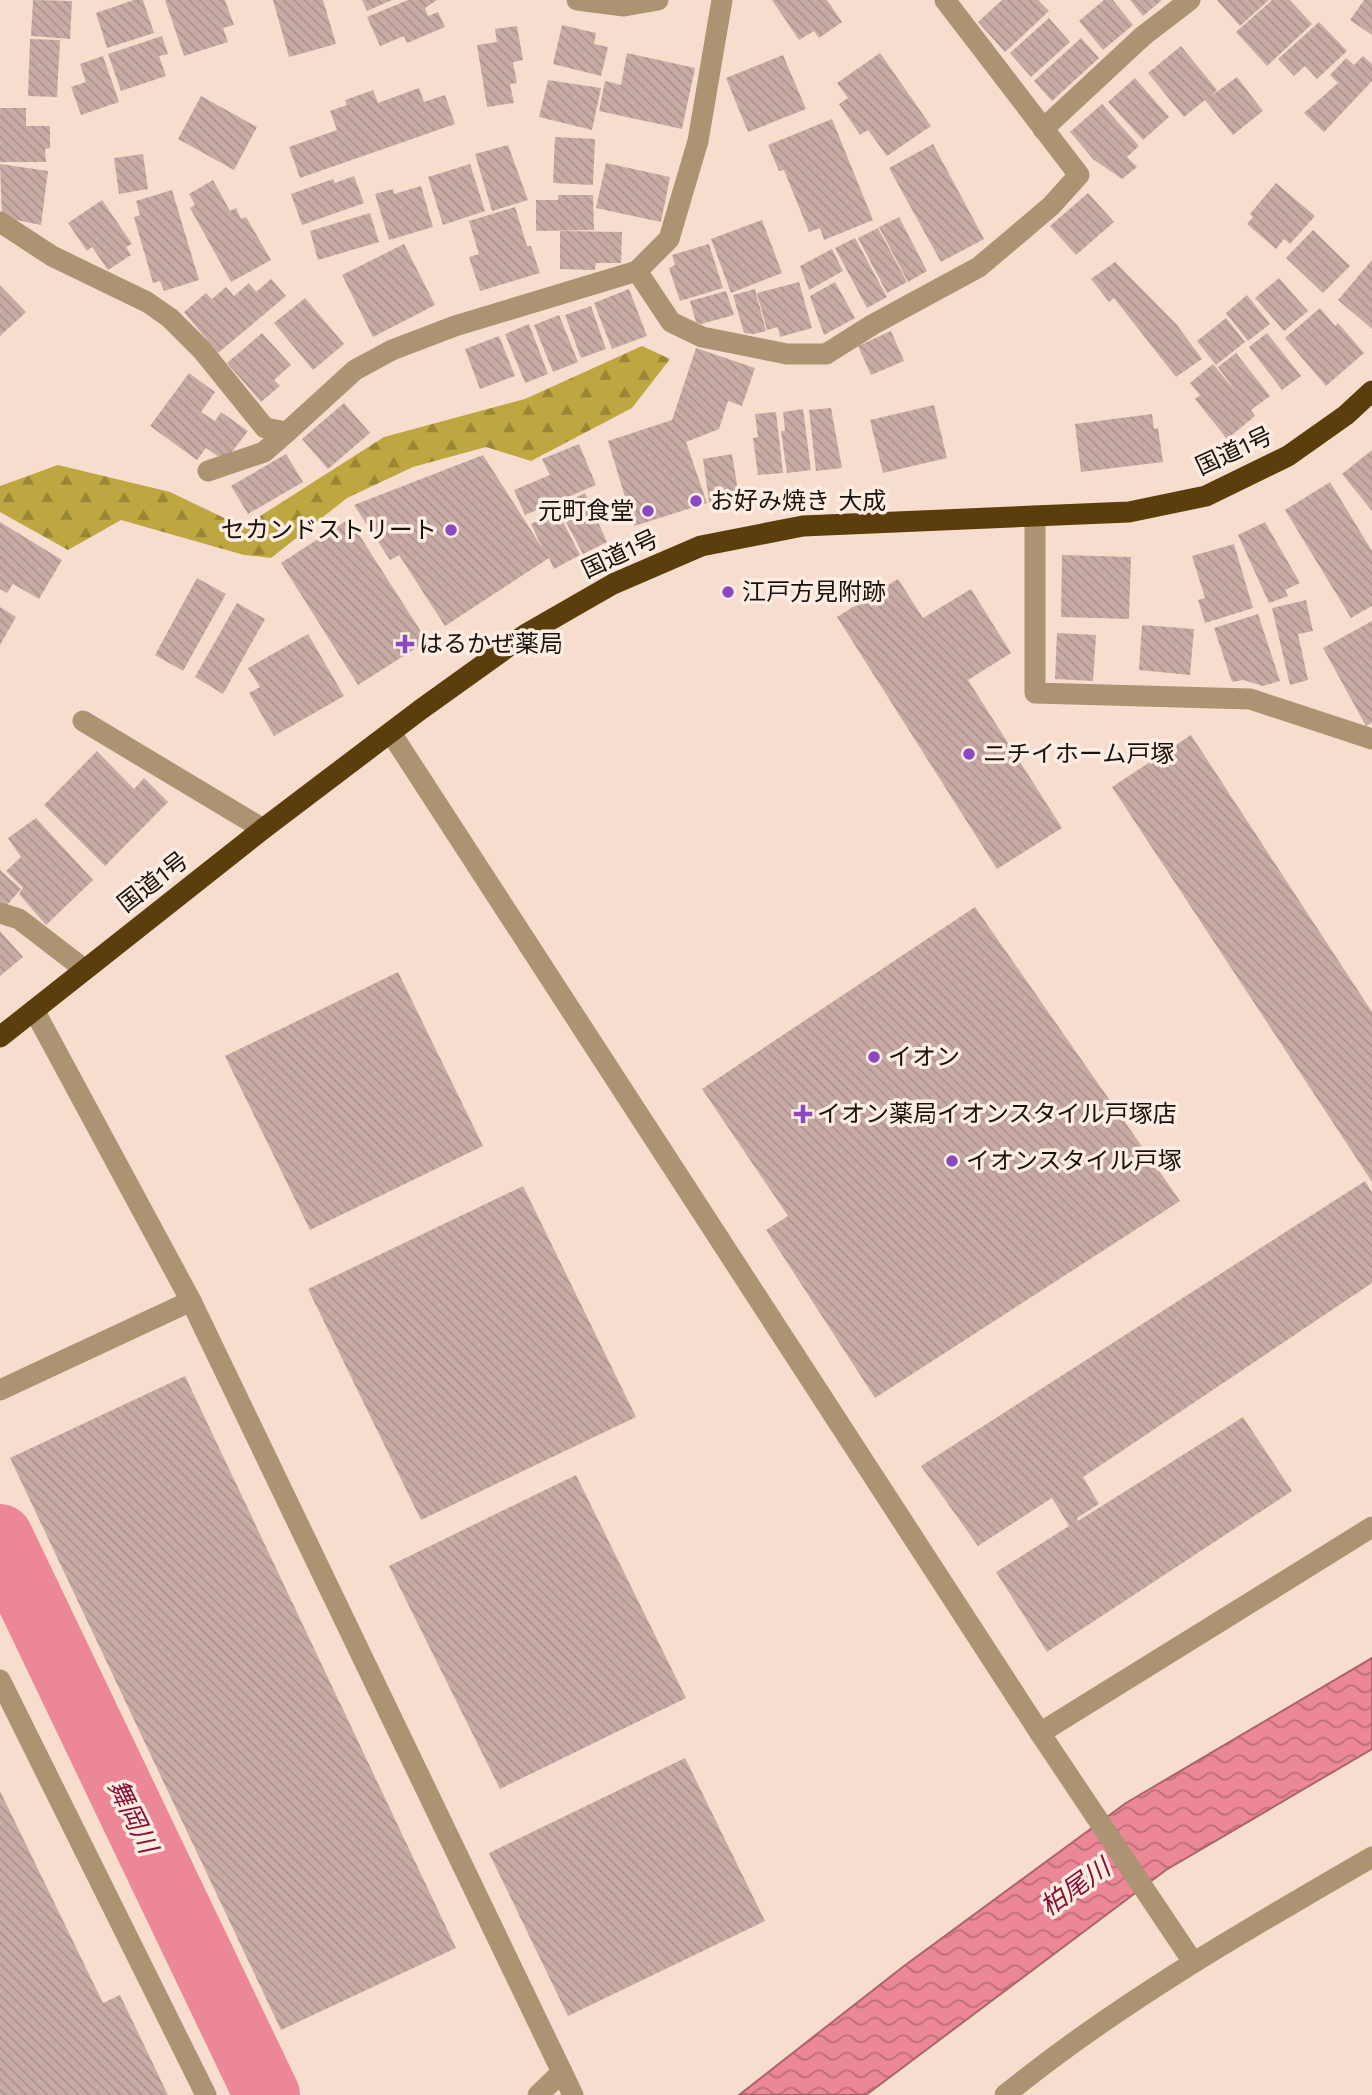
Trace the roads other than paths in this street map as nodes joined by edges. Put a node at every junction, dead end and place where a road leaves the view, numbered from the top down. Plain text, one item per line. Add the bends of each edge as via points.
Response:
1 (577, 0) edge
2 (658, 0) edge
3 (722, 0) edge
4 (945, 0) edge
5 (1190, 0) edge
6 (1043, 129) junction
7 (0, 222) edge
8 (638, 271) junction
9 (1372, 391) edge
10 (287, 432) junction
11 (208, 471) dead end
12 (1035, 516) junction
13 (83, 721) dead end
14 (391, 733) junction
15 (1372, 739) edge
16 (262, 829) junction
17 (0, 913) edge
18 (84, 969) junction
19 (34, 1010) junction
20 (0, 1037) edge
21 (191, 1301) junction
22 (0, 1390) edge
23 (1372, 1527) edge
24 (0, 1680) edge
25 (1040, 1732) junction
26 (1372, 1857) edge
27 (1193, 1962) junction
28 (562, 2072) junction
29 (206, 2095) edge
30 (538, 2095) edge
31 (572, 2095) edge
32 (1005, 2095) edge

1 - 2 street via 624,6
3 - 8 street via 698,141 669,239
4 - 6 street
5 - 6 street via 1143,36
6 - 8 street via 1079,175 1051,206 979,267 826,354 786,354 702,337 671,322
7 - 10 street via 52,256 170,318 265,428
8 - 10 street via 455,326 392,350 355,370
9 - 12 highway, 国道1号 via 1288,456 1206,496 1129,512
10 - 11 street via 264,452
12 - 14 highway, 国道1号 via 803,526 701,546 612,584 526,634
12 - 15 street via 1035,693 1250,699
13 - 16 street
14 - 16 highway, 国道1号
14 - 25 street
16 - 18 highway, 国道1号
17 - 18 street via 19,919
18 - 19 highway, 国道1号
19 - 20 highway, 国道1号
19 - 21 street
21 - 22 street
21 - 28 street
23 - 25 street
24 - 29 street
25 - 27 street
26 - 27 street
27 - 32 street via 1048,2060
28 - 30 street
28 - 31 street

